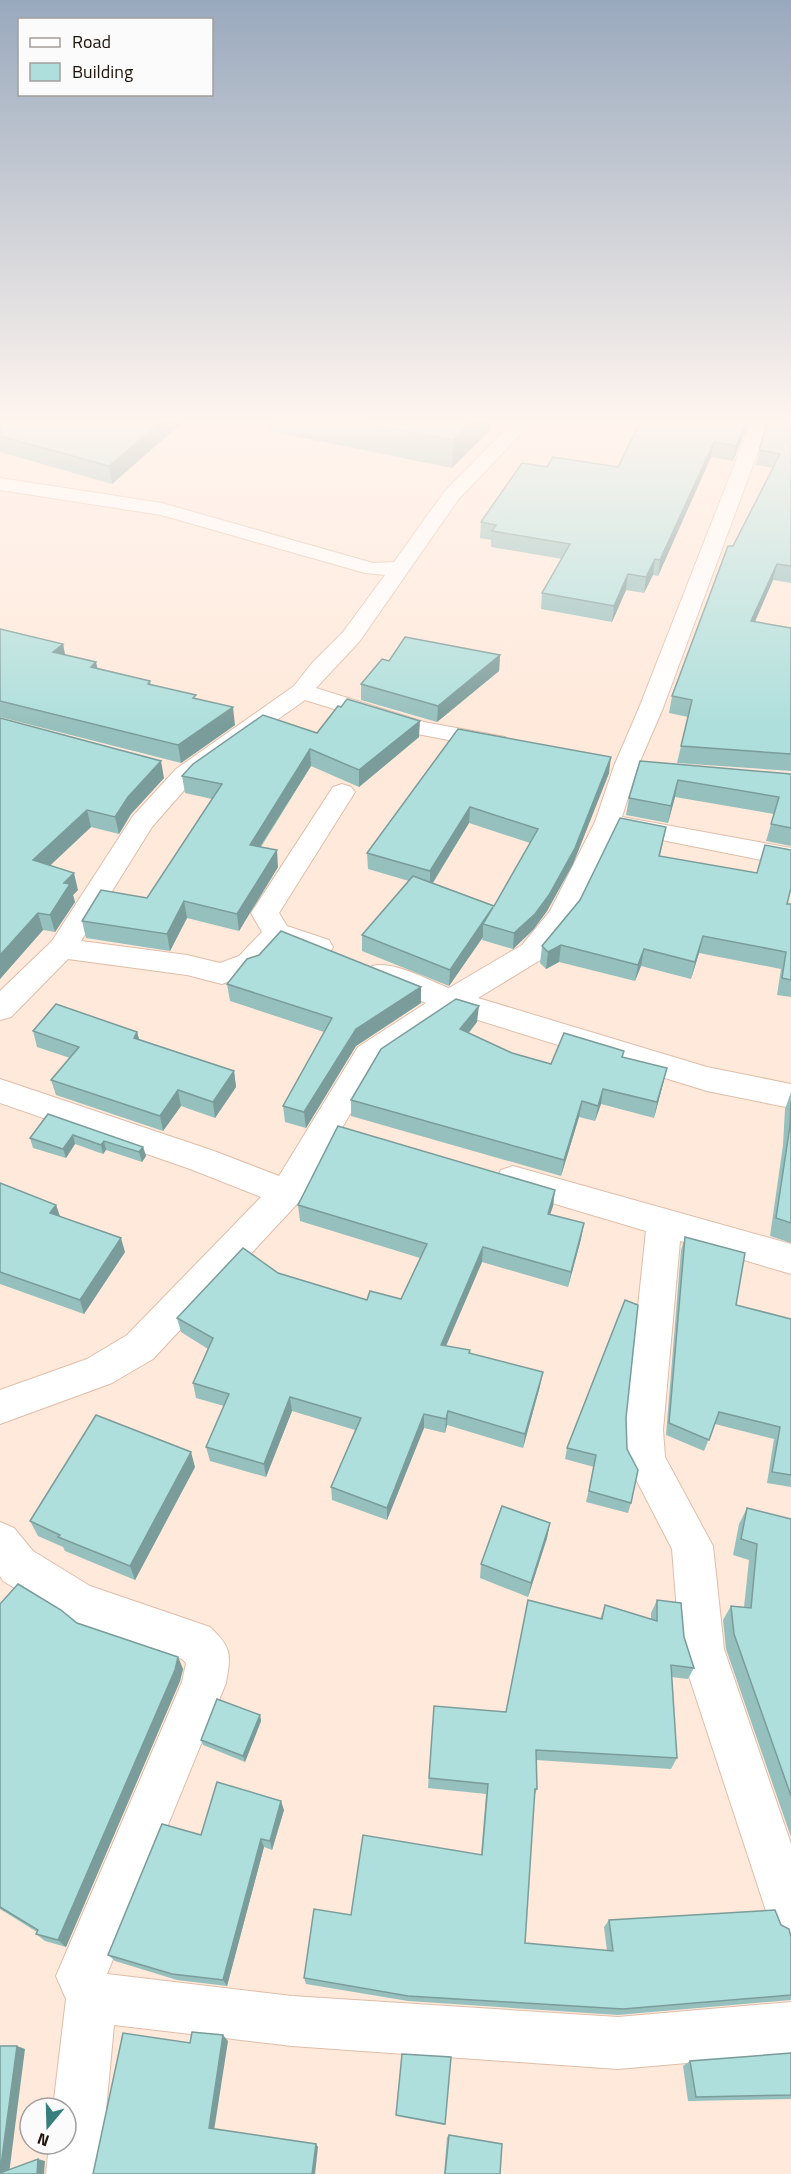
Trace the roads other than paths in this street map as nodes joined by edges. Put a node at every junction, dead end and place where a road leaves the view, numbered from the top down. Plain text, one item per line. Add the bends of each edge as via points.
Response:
1 (213, 523) edge
2 (432, 523) edge
3 (720, 523) edge
4 (402, 568) junction
5 (372, 569) junction
6 (379, 597) junction
7 (302, 691) junction
8 (519, 746) edge
9 (342, 792) dead end
10 (608, 822) junction
11 (791, 857) edge
12 (278, 933) junction
13 (62, 948) junction
14 (451, 1001) junction
15 (0, 1009) edge
16 (0, 1091) edge
17 (791, 1096) edge
18 (328, 1124) junction
19 (361, 1134) edge
20 (484, 1170) edge
21 (286, 1193) junction
22 (664, 1223) junction
23 (791, 1259) edge
24 (0, 1407) edge
25 (0, 1542) edge
26 (791, 1914) edge
27 (91, 1997) junction
28 (791, 2028) edge
29 (73, 2174) edge

1 - 5 street
2 - 4 street
3 - 10 street via 651,708 625,766
4 - 5 street
4 - 6 street
5 - 6 street
6 - 7 street via 351,637
7 - 8 street via 420,728
7 - 13 street via 173,771
9 - 12 street via 265,913
10 - 11 street
10 - 14 street via 562,915 532,952
12 - 13 street via 249,963 222,974 187,965
12 - 14 street
13 - 15 street
14 - 17 street via 706,1079
14 - 18 street via 369,1055
16 - 21 street
18 - 19 street
18 - 21 street
20 - 22 street
21 - 24 street via 140,1347 99,1371
22 - 23 street
22 - 26 street via 644,1430 646,1460 692,1546 702,1649
25 - 27 street via 18,1566 80,1604 195,1642 209,1656 204,1683 81,1976
27 - 28 street via 292,2021 618,2043
27 - 29 street

